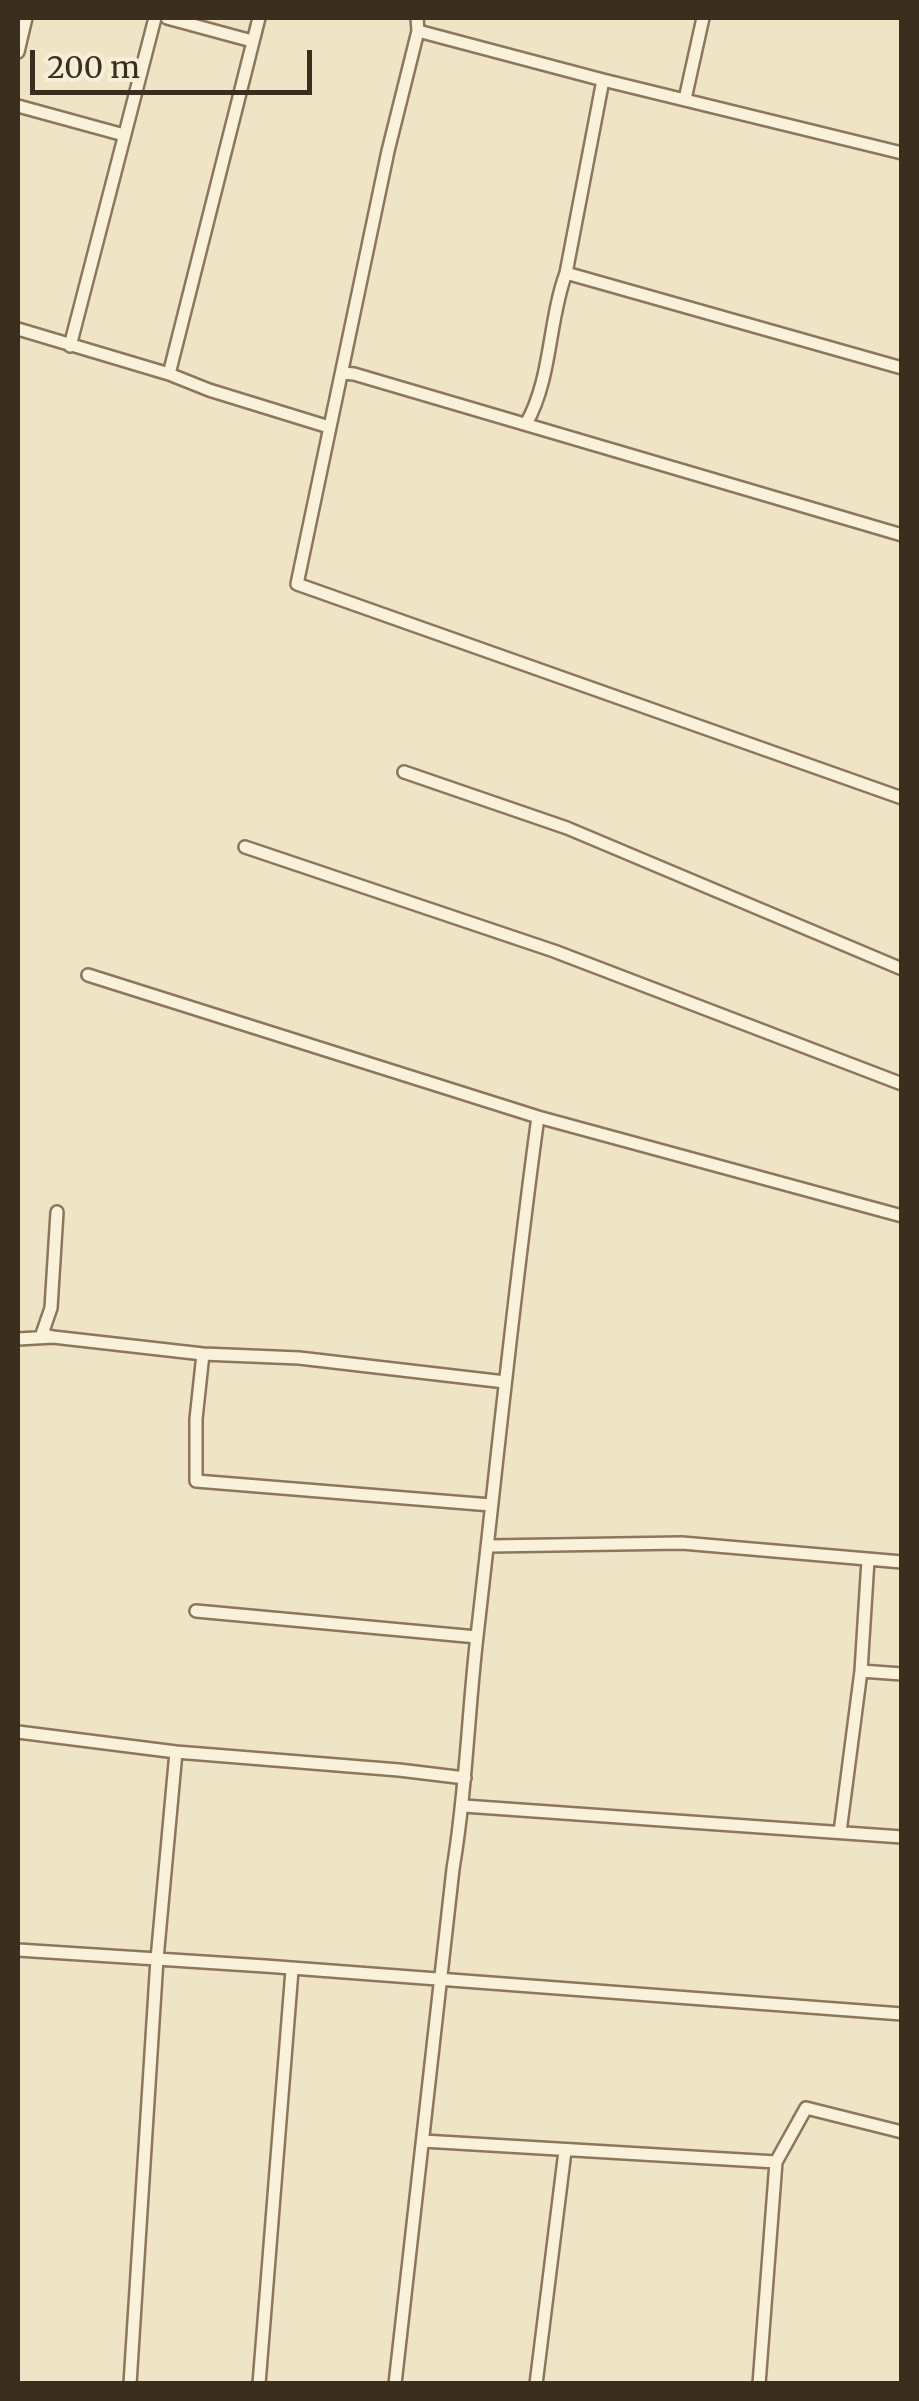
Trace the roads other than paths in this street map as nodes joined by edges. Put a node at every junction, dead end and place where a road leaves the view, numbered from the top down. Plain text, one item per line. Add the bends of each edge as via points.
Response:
1 (26, 18) edge
2 (154, 18) edge
3 (166, 18) edge
4 (258, 18) edge
5 (703, 18) edge
6 (418, 24) edge
7 (252, 41) junction
8 (18, 52) edge
9 (603, 80) junction
10 (685, 99) junction
11 (18, 106) edge
12 (124, 135) junction
13 (902, 153) edge
14 (566, 273) junction
15 (18, 329) edge
16 (70, 346) junction
17 (902, 368) edge
18 (342, 373) junction
19 (169, 374) junction
20 (526, 424) junction
21 (329, 427) junction
22 (902, 535) edge
23 (404, 772) dead end
24 (902, 798) edge
25 (245, 847) dead end
26 (902, 970) edge
27 (88, 975) dead end
28 (902, 1084) edge
29 (538, 1117) junction
30 (56, 1212) dead end
31 (902, 1216) edge
32 (53, 1338) junction
33 (18, 1339) edge
34 (203, 1354) junction
35 (505, 1382) junction
36 (491, 1505) junction
37 (489, 1546) junction
38 (868, 1560) junction
39 (902, 1562) edge
40 (196, 1611) dead end
41 (477, 1636) junction
42 (861, 1671) junction
43 (902, 1674) edge
44 (18, 1732) edge
45 (176, 1752) junction
46 (464, 1778) junction
47 (464, 1806) junction
48 (840, 1832) junction
49 (902, 1837) edge
50 (18, 1950) edge
51 (157, 1959) junction
52 (292, 1970) junction
53 (440, 1981) junction
54 (902, 2014) edge
55 (902, 2132) edge
56 (423, 2140) junction
57 (565, 2151) junction
58 (776, 2162) junction
59 (130, 2384) edge
60 (258, 2384) edge
61 (395, 2384) edge
62 (536, 2384) edge
63 (759, 2384) edge

1 - 8 street
2 - 12 street
3 - 7 street
4 - 7 street
5 - 10 street
6 - 9 street
6 - 18 street
7 - 19 street
9 - 10 street
9 - 14 street
10 - 13 street
11 - 12 street
12 - 16 street
14 - 17 street
14 - 20 street via 540,401
15 - 16 street
16 - 19 street
18 - 20 street
18 - 21 street
19 - 21 street
20 - 22 street
21 - 24 street via 298,584
23 - 26 street via 566,828
25 - 28 street via 554,951
27 - 29 street
29 - 31 street
29 - 35 street
30 - 32 street via 42,1334
32 - 33 street
32 - 34 street
34 - 35 street
34 - 36 street via 196,1481
35 - 36 street
36 - 37 street
37 - 38 street via 682,1543
37 - 41 street
38 - 39 street
38 - 42 street
40 - 41 street
41 - 46 street
42 - 43 street
42 - 48 street
44 - 45 street
45 - 46 street
45 - 51 street
46 - 47 street
47 - 48 street
47 - 53 street
48 - 49 street
50 - 51 street
51 - 52 street
51 - 59 street
52 - 53 street
52 - 60 street
53 - 54 street
53 - 56 street
55 - 58 street via 806,2108
56 - 57 street
56 - 61 street
57 - 58 street
57 - 62 street
58 - 63 street

